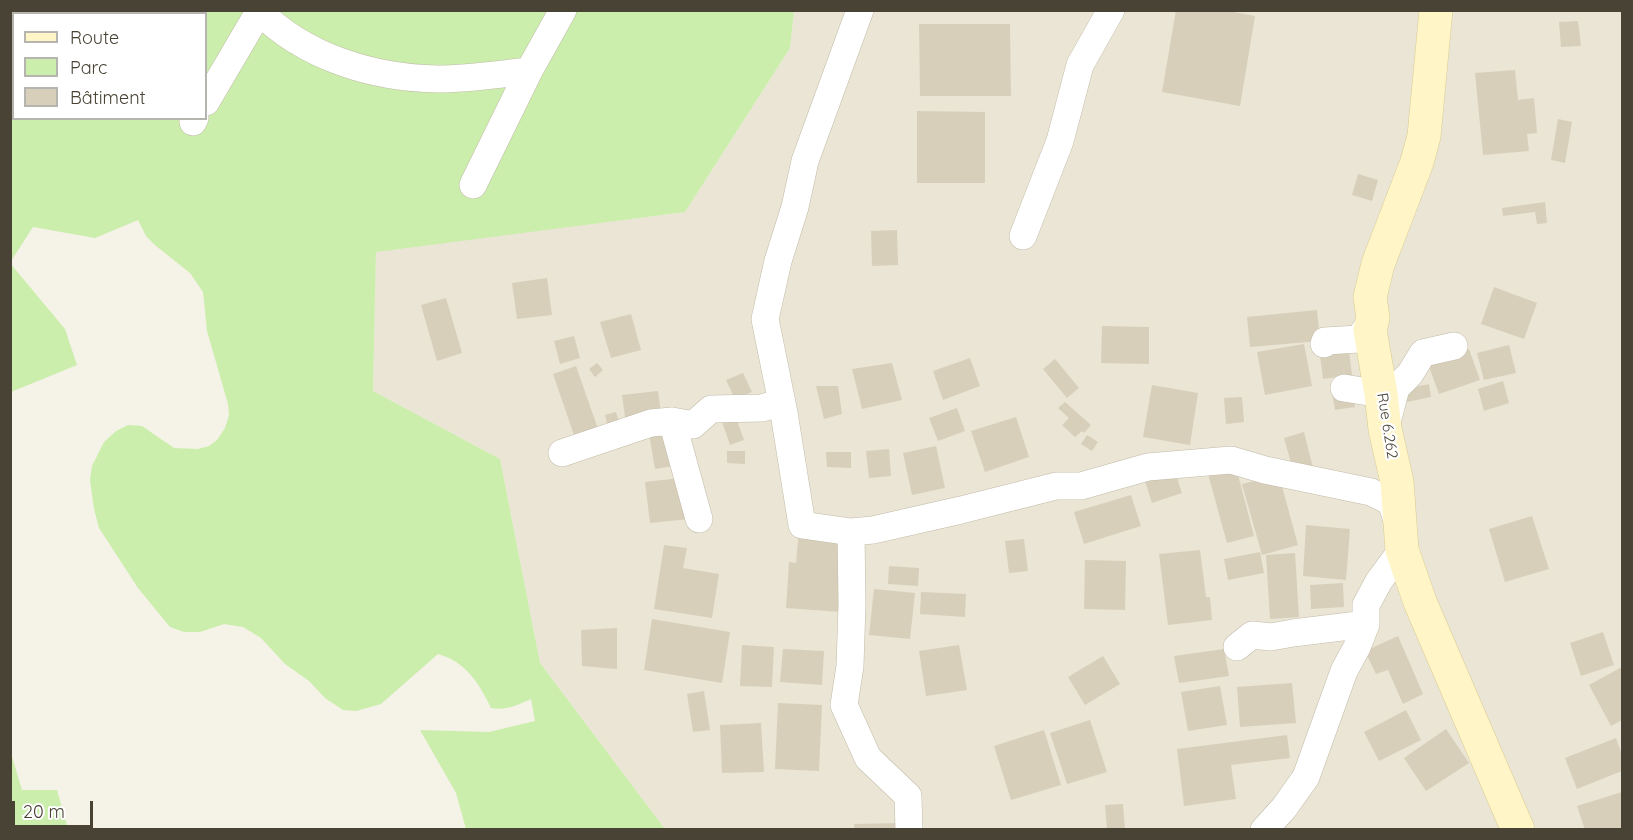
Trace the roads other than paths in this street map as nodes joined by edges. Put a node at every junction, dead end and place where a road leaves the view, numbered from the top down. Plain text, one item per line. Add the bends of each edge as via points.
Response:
1 (563, 10) edge
2 (860, 10) edge
3 (1111, 10) edge
4 (1436, 10) edge
5 (259, 11) edge
6 (529, 71) junction
7 (207, 99) edge
8 (473, 184) dead end
9 (1023, 236) dead end
10 (1373, 318) junction
11 (1324, 345) dead end
12 (1454, 346) dead end
13 (1344, 388) dead end
14 (1382, 394) junction
15 (782, 402) junction
16 (672, 421) junction
17 (1385, 429) junction
18 (562, 453) dead end
19 (699, 519) dead end
20 (851, 532) junction
21 (1402, 541) junction
22 (1365, 624) junction
23 (1237, 647) dead end
24 (909, 830) edge
25 (1264, 830) edge
26 (1518, 830) edge

1 - 6 street
2 - 15 street via 805,161 765,319
3 - 9 street via 1080,65 1060,141
4 - 10 street, Rue 6.262 via 1424,136 1378,264 1370,297
5 - 6 street via 290,38 327,58 390,74 438,79
5 - 7 street
6 - 8 street
10 - 11 street via 1359,339 1325,340
10 - 14 street, Rue 6.262 via 1370,330
12 - 17 street via 1423,353 1396,388
13 - 14 street
14 - 17 street, Rue 6.262
15 - 16 street via 762,408 711,409 693,425
15 - 20 street via 802,525
16 - 18 street via 651,423
16 - 19 street
17 - 21 street, Rue 6.262 via 1397,482
20 - 21 street via 1056,486 1081,486 1148,466 1231,460 1371,492 1391,502
20 - 24 street via 850,666 844,705 868,758 908,796
21 - 22 street via 1366,605
21 - 26 street, Rue 6.262 via 1420,602
22 - 23 street via 1270,637 1252,635
22 - 25 street via 1306,777

